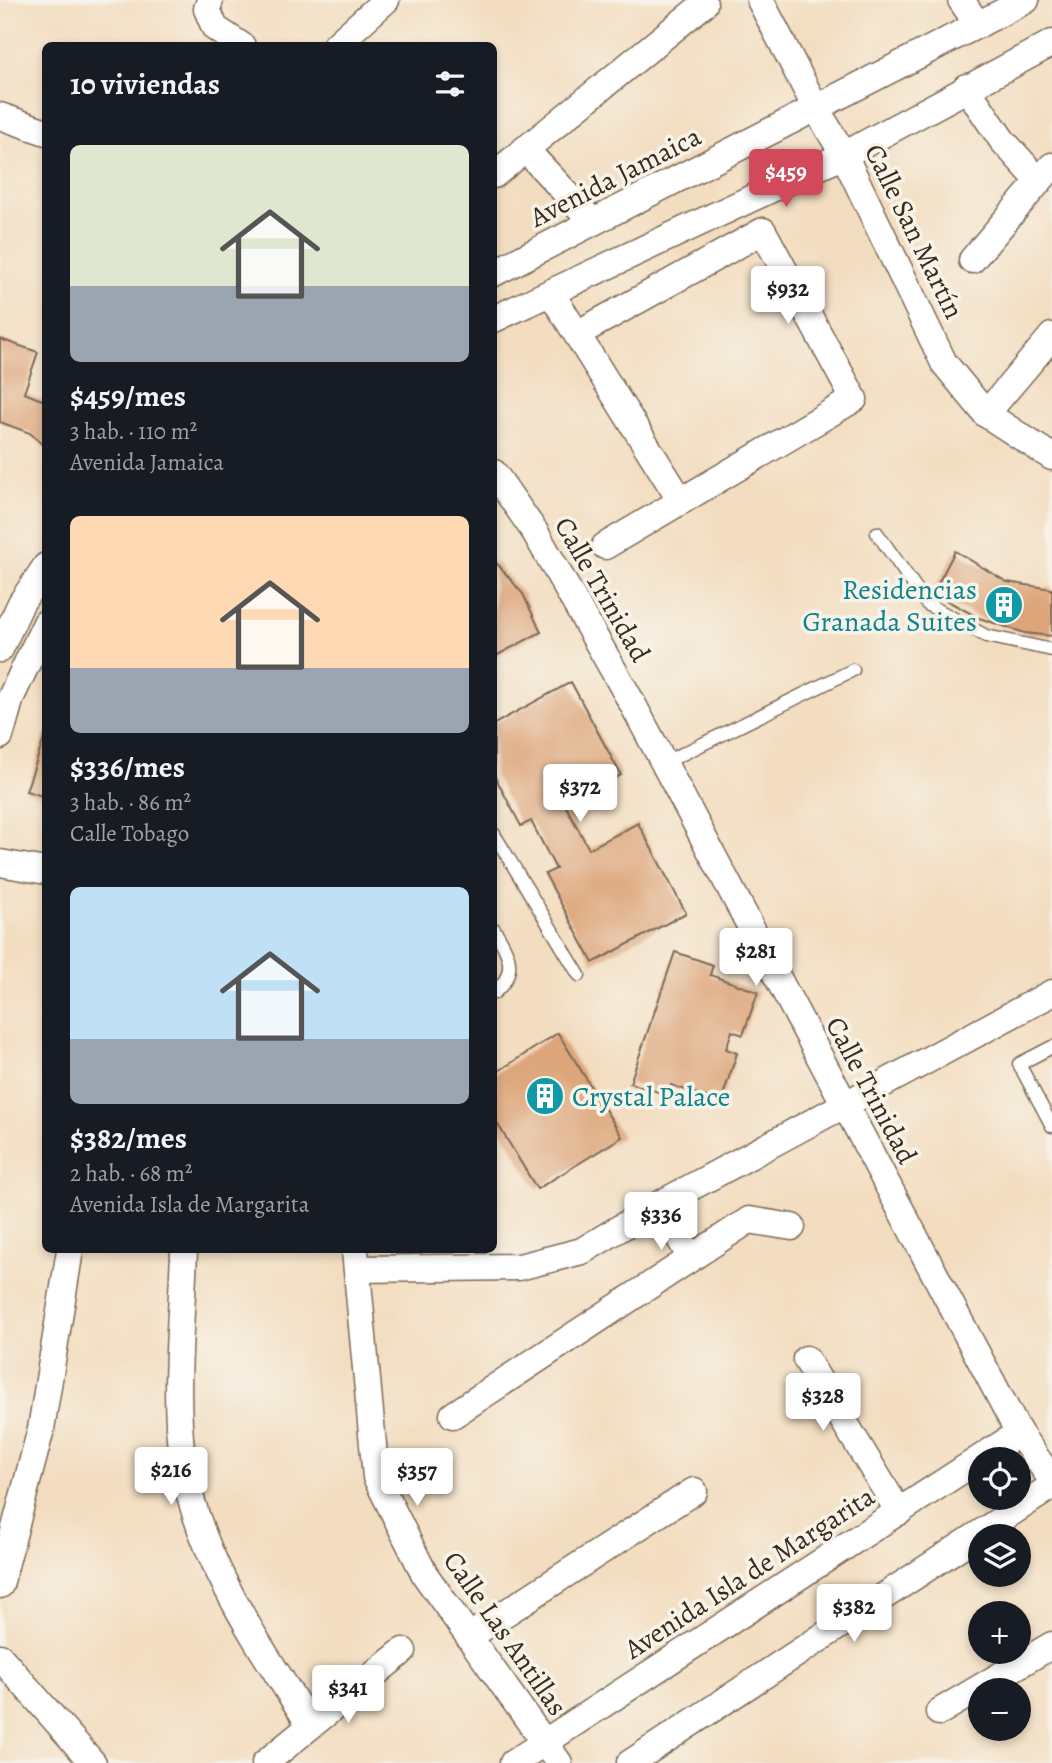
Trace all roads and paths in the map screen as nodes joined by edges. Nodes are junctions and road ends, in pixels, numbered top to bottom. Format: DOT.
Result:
graph roads {
  1 [pos="211,0"];
  2 [pos="386,0"];
  3 [pos="760,0"];
  4 [pos="961,0"];
  5 [pos="1026,0"];
  6 [pos="704,4"];
  7 [pos="978,25"];
  8 [pos="236,42"];
  9 [pos="339,42"];
  10 [pos="1052,43"];
  11 [pos="966,87"];
  12 [pos="817,110"];
  13 [pos="0,116"];
  14 [pos="42,131"];
  15 [pos="525,149"];
  16 [pos="845,155"];
  17 [pos="497,172"];
  18 [pos="1046,174"];
  19 [pos="593,222"];
  20 [pos="972,260"];
  21 [pos="497,271"];
  22 [pos="551,293"];
  23 [pos="497,318"];
  24 [pos="577,334"];
  25 [pos="1052,336"];
  26 [pos="986,414"];
  27 [pos="1052,457"];
  28 [pos="497,477"];
  29 [pos="681,501"];
  30 [pos="877,533"];
  31 [pos="604,546"];
  32 [pos="42,572"];
  33 [pos="42,632"];
  34 [pos="0,649"];
  35 [pos="1052,650"];
  36 [pos="853,670"];
  37 [pos="0,736"];
  38 [pos="664,763"];
  39 [pos="497,839"];
  40 [pos="0,863"];
  41 [pos="42,870"];
  42 [pos="497,934"];
  43 [pos="579,975"];
  44 [pos="497,989"];
  45 [pos="1052,993"];
  46 [pos="1052,1047"];
  47 [pos="844,1104"];
  48 [pos="1052,1126"];
  49 [pos="660,1204"];
  50 [pos="792,1227"];
  51 [pos="69,1253"];
  52 [pos="184,1253"];
  53 [pos="691,1258"];
  54 [pos="356,1259"];
  55 [pos="806,1359"];
  56 [pos="453,1415"];
  57 [pos="1019,1433"];
  58 [pos="1052,1480"];
  59 [pos="1052,1486"];
  60 [pos="694,1491"];
  61 [pos="899,1512"];
  62 [pos="0,1585"];
  63 [pos="470,1636"];
  64 [pos="1052,1645"];
  65 [pos="403,1651"];
  66 [pos="0,1657"];
  67 [pos="939,1712"];
  68 [pos="310,1725"];
  69 [pos="552,1753"];
  70 [pos="93,1763"];
  71 [pos="265,1763"];
  72 [pos="513,1763"];
  73 [pos="630,1763"];
  1 -- 8 [label="street"];
  2 -- 9 [label="street"];
  3 -- 12 [label="street, Calle San Martín"];
  4 -- 7 [label="street"];
  5 -- 7 [label="street, Avenida Jamaica"];
  6 -- 15 [label="street"];
  7 -- 12 [label="street, Avenida Jamaica"];
  10 -- 11 [label="street"];
  11 -- 16 [label="street"];
  11 -- 18 [label="street"];
  12 -- 16 [label="street, Calle San Martín"];
  12 -- 19 [label="street, Avenida Jamaica"];
  13 -- 14 [label="street"];
  15 -- 17 [label="street"];
  15 -- 19 [label="street"];
  16 -- 22 [label="street"];
  16 -- 26 [label="street, Calle San Martín"];
  18 -- 20 [label="street"];
  19 -- 21 [label="street, Avenida Jamaica"];
  22 -- 23 [label="street"];
  22 -- 24 [label="street"];
  24 -- 29 [label="street"];
  24 -- 29 [label="street"];
  25 -- 26 [label="street"];
  26 -- 27 [label="street, Calle San Martín"];
  28 -- 38 [label="street, Calle Trinidad"];
  29 -- 31 [label="street"];
  30 -- 35 [label="lane"];
  32 -- 34 [label="street"];
  33 -- 37 [label="street"];
  36 -- 38 [label="lane"];
  38 -- 47 [label="street, Calle Trinidad"];
  39 -- 43 [label="lane"];
  40 -- 41 [label="street"];
  42 -- 44 [label="lane"];
  45 -- 47 [label="street"];
  46 -- 48 [label="lane"];
  47 -- 49 [label="street"];
  47 -- 57 [label="street, Calle Trinidad"];
  49 -- 53 [label="street"];
  49 -- 54 [label="street"];
  50 -- 53 [label="street"];
  51 -- 62 [label="street"];
  52 -- 68 [label="street"];
  53 -- 56 [label="street"];
  54 -- 63 [label="street, Calle Las Antillas"];
  55 -- 61 [label="street"];
  57 -- 58 [label="street, Calle Trinidad"];
  57 -- 61 [label="street, Avenida Isla de Margarita"];
  59 -- 73 [label="street"];
  60 -- 63 [label="street"];
  61 -- 69 [label="street, Avenida Isla de Margarita"];
  63 -- 69 [label="street, Calle Las Antillas"];
  64 -- 67 [label="street"];
  65 -- 68 [label="street"];
  66 -- 70 [label="street"];
  68 -- 71 [label="street"];
  69 -- 72 [label="street, Avenida Isla de Margarita"];
}
